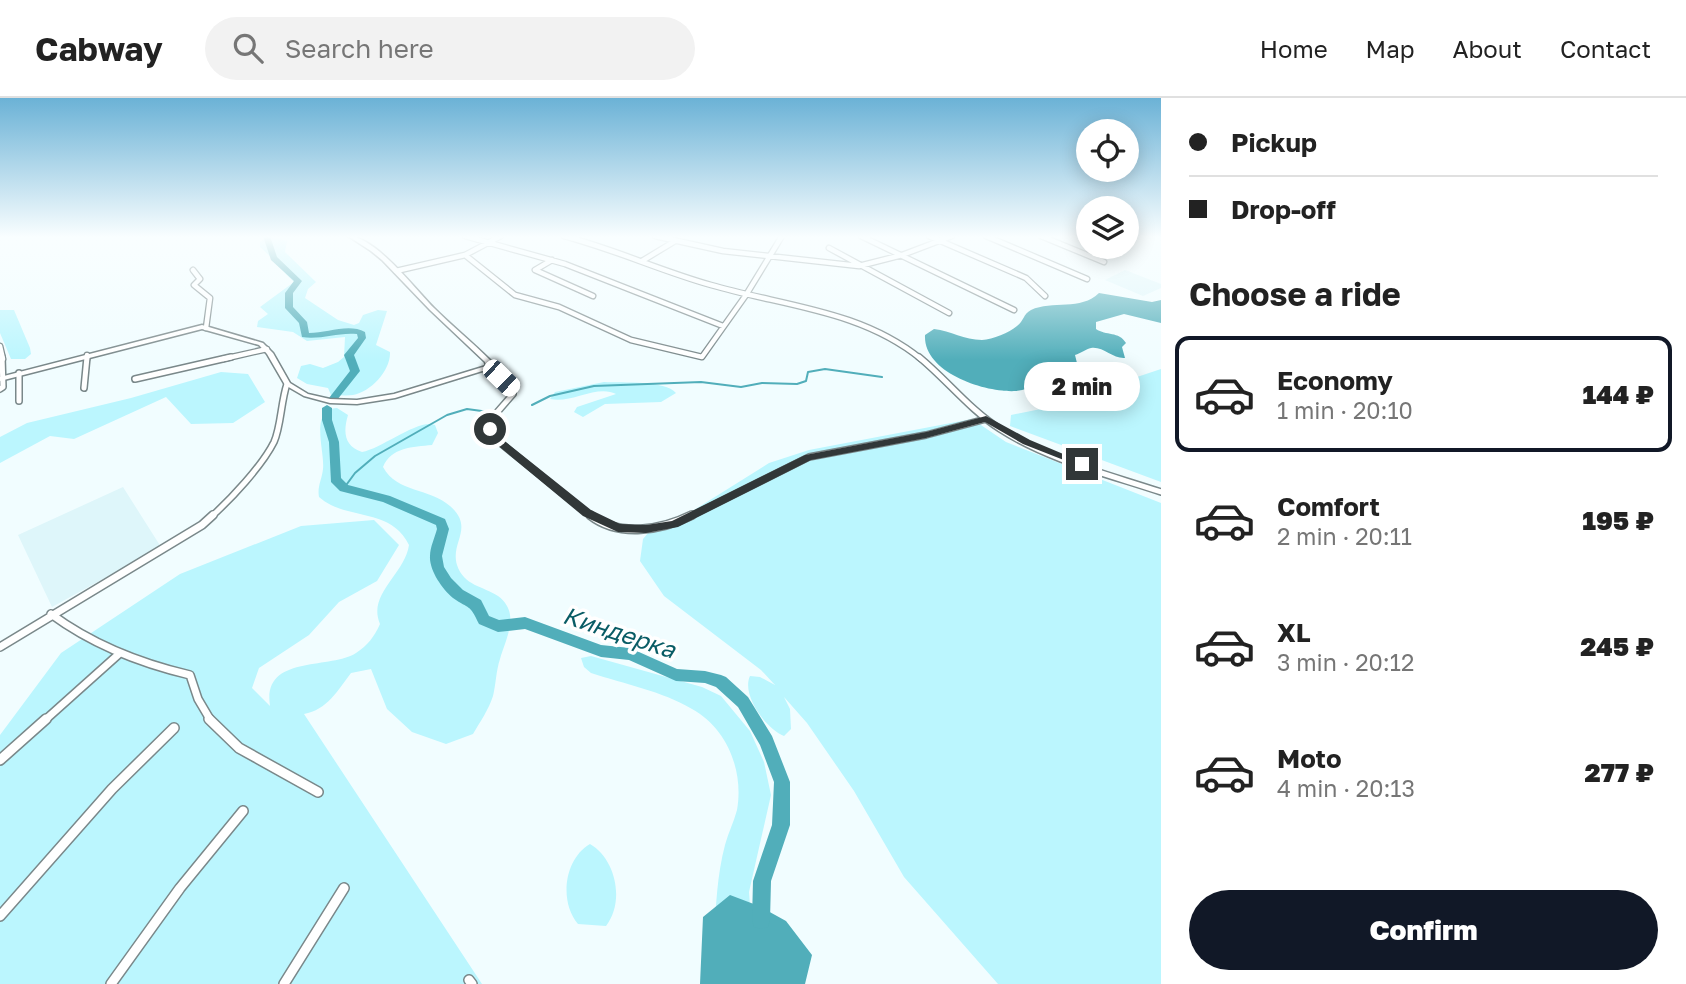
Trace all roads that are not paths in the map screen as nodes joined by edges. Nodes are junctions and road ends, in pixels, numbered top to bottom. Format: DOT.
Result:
graph roads {
  1 [pos="199,277"];
  2 [pos="402,277"];
  3 [pos="493,277"];
  4 [pos="551,277"];
  5 [pos="597,277"];
  6 [pos="687,277"];
  7 [pos="758,277"];
  8 [pos="881,277"];
  9 [pos="948,277"];
  10 [pos="1024,277"];
  11 [pos="1083,277"];
  12 [pos="1087,279"];
  13 [pos="747,295"];
  14 [pos="593,296"];
  15 [pos="1045,296"];
  16 [pos="1014,310"];
  17 [pos="949,313"];
  18 [pos="723,326"];
  19 [pos="206,328"];
  20 [pos="0,346"];
  21 [pos="267,349"];
  22 [pos="87,355"];
  23 [pos="2,366"];
  24 [pos="490,367"];
  25 [pos="19,373"];
  26 [pos="1,378"];
  27 [pos="135,379"];
  28 [pos="287,384"];
  29 [pos="84,388"];
  30 [pos="0,389"];
  31 [pos="19,401"];
  32 [pos="986,419"];
  33 [pos="1161,492"];
  34 [pos="51,614"];
  35 [pos="0,647"];
  36 [pos="120,653"];
  37 [pos="174,728"];
  38 [pos="0,760"];
  39 [pos="318,792"];
  40 [pos="243,811"];
  41 [pos="344,888"];
  42 [pos="0,916"];
  43 [pos="111,984"];
  44 [pos="284,984"];
  1 -- 19 [label="street"];
  2 -- 24 [label="street"];
  3 -- 18 [label="street"];
  4 -- 14 [label="street"];
  5 -- 18 [label="street"];
  6 -- 13 [label="street"];
  7 -- 13 [label="street"];
  8 -- 17 [label="street"];
  9 -- 16 [label="street"];
  10 -- 15 [label="street"];
  11 -- 12 [label="street"];
  13 -- 18 [label="street"];
  13 -- 32 [label="street"];
  19 -- 21 [label="street"];
  19 -- 22 [label="street"];
  20 -- 23 [label="street"];
  21 -- 27 [label="street"];
  21 -- 28 [label="street"];
  22 -- 25 [label="street"];
  22 -- 29 [label="street"];
  23 -- 26 [label="street"];
  24 -- 28 [label="street"];
  24 -- 32 [label="street"];
  25 -- 26 [label="street"];
  25 -- 31 [label="street"];
  26 -- 30 [label="street"];
  28 -- 34 [label="street"];
  32 -- 33 [label="street"];
  34 -- 35 [label="street"];
  34 -- 36 [label="street"];
  36 -- 38 [label="street"];
  36 -- 39 [label="street"];
  37 -- 42 [label="street"];
  40 -- 43 [label="street"];
  41 -- 44 [label="street"];
}
